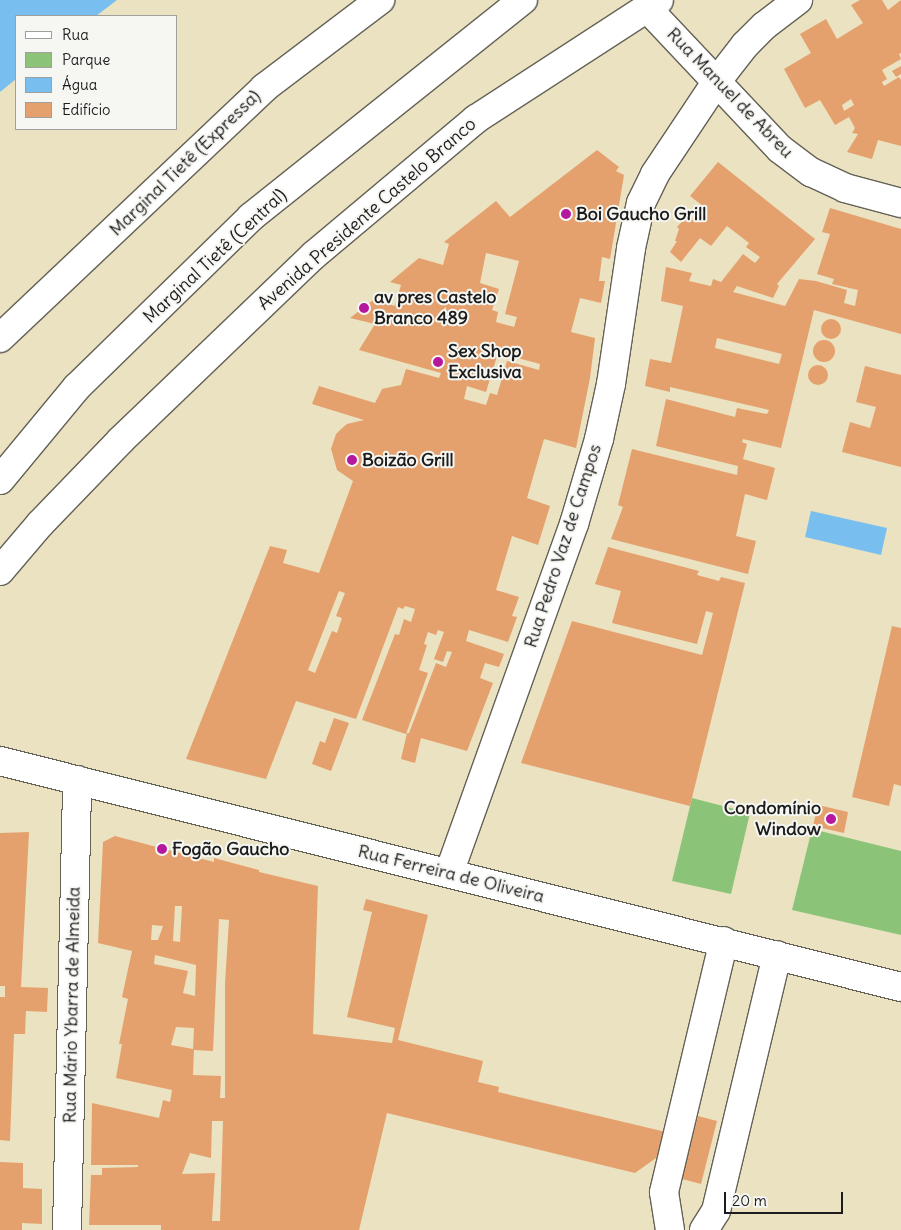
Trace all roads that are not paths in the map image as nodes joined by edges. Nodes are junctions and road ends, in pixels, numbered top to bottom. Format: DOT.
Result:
graph roads {
  1 [pos="380,0"];
  2 [pos="524,0"];
  3 [pos="798,0"];
  4 [pos="653,4"];
  5 [pos="717,80"];
  6 [pos="901,203"];
  7 [pos="0,338"];
  8 [pos="0,480"];
  9 [pos="0,571"];
  10 [pos="0,761"];
  11 [pos="77,780"];
  12 [pos="448,873"];
  13 [pos="724,941"];
  14 [pos="777,955"];
  15 [pos="901,987"];
  16 [pos="67,1230"];
  17 [pos="670,1230"];
  18 [pos="704,1230"];
  1 -- 7 [label="main road, Marginal Tietê (Expressa)"];
  2 -- 8 [label="main road, Marginal Tietê (Central)"];
  3 -- 5 [label="main road, Rua Pedro Vaz de Campos"];
  4 -- 5 [label="main road, Rua Manuel de Abreu"];
  4 -- 9 [label="main road, Avenida Presidente Castelo Branco"];
  5 -- 6 [label="main road, Rua Manuel de Abreu"];
  5 -- 12 [label="main road, Rua Pedro Vaz de Campos"];
  10 -- 11 [label="main road, Rua Ferreira de Oliveira"];
  11 -- 12 [label="main road, Rua Ferreira de Oliveira"];
  11 -- 16 [label="main road, Rua Mário Ybarra de Almeida"];
  12 -- 13 [label="main road, Rua Ferreira de Oliveira"];
  13 -- 14 [label="main road, Rua Ferreira de Oliveira"];
  13 -- 17 [label="main road"];
  14 -- 15 [label="main road, Rua Ferreira de Oliveira"];
  14 -- 18 [label="main road"];
}
